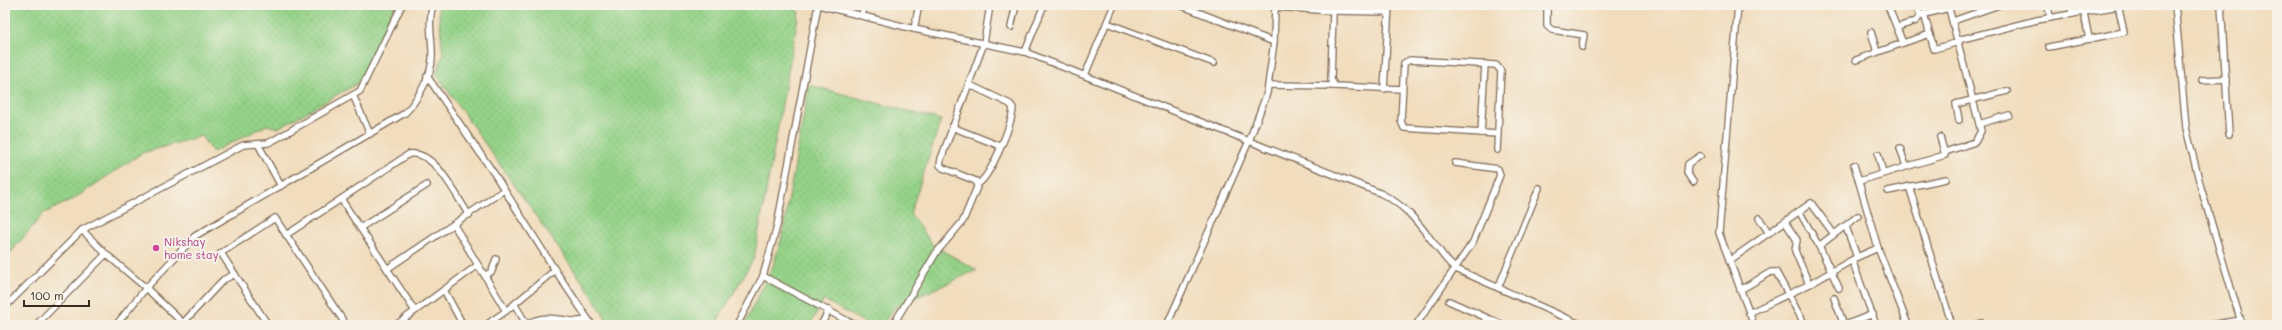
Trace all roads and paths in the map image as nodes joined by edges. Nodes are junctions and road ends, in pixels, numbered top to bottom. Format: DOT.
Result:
graph roads {
  1 [pos="402,5"];
  2 [pos="433,5"];
  3 [pos="818,5"];
  4 [pos="864,5"];
  5 [pos="919,5"];
  6 [pos="990,5"];
  7 [pos="1016,5"];
  8 [pos="1044,5"];
  9 [pos="1114,5"];
  10 [pos="1180,5"];
  11 [pos="1389,5"];
  12 [pos="1548,5"];
  13 [pos="1738,5"];
  14 [pos="1913,5"];
  15 [pos="1999,5"];
  16 [pos="2048,5"];
  17 [pos="2071,5"];
  18 [pos="2118,5"];
  19 [pos="2175,5"];
  20 [pos="2221,5"];
  21 [pos="1275,6"];
  22 [pos="1888,6"];
  23 [pos="1949,6"];
  24 [pos="1990,6"];
  25 [pos="1326,8"];
  26 [pos="1333,11"];
  27 [pos="1388,12"];
  28 [pos="2084,13"];
  29 [pos="2072,14"];
  30 [pos="1922,15"];
  31 [pos="862,16"];
  32 [pos="2050,18"];
  33 [pos="1953,21"];
  34 [pos="1106,23"];
  35 [pos="1011,27"];
  36 [pos="1898,27"];
  37 [pos="914,29"];
  38 [pos="1870,32"];
  39 [pos="1930,34"];
  40 [pos="2089,38"];
  41 [pos="1958,41"];
  42 [pos="1274,42"];
  43 [pos="984,43"];
  44 [pos="1903,43"];
  45 [pos="1582,47"];
  46 [pos="2049,47"];
  47 [pos="1025,52"];
  48 [pos="1877,52"];
  49 [pos="1856,60"];
  50 [pos="1214,64"];
  51 [pos="1485,64"];
  52 [pos="1085,75"];
  53 [pos="427,76"];
  54 [pos="2226,79"];
  55 [pos="2202,80"];
  56 [pos="970,85"];
  57 [pos="1270,85"];
  58 [pos="1335,86"];
  59 [pos="1384,89"];
  60 [pos="1402,90"];
  61 [pos="2007,91"];
  62 [pos="353,95"];
  63 [pos="1973,101"];
  64 [pos="2009,115"];
  65 [pos="1959,120"];
  66 [pos="1979,124"];
  67 [pos="952,126"];
  68 [pos="1481,133"];
  69 [pos="370,134"];
  70 [pos="1498,134"];
  71 [pos="2230,134"];
  72 [pos="1940,137"];
  73 [pos="1249,141"];
  74 [pos="258,144"];
  75 [pos="1000,146"];
  76 [pos="1900,148"];
  77 [pos="1497,150"];
  78 [pos="1945,152"];
  79 [pos="1878,154"];
  80 [pos="1700,156"];
  81 [pos="1455,163"];
  82 [pos="1854,165"];
  83 [pos="1906,166"];
  84 [pos="1883,173"];
  85 [pos="1946,179"];
  86 [pos="1859,181"];
  87 [pos="1693,182"];
  88 [pos="978,184"];
  89 [pos="427,185"];
  90 [pos="281,186"];
  91 [pos="1909,186"];
  92 [pos="1539,188"];
  93 [pos="504,190"];
  94 [pos="1888,191"];
  95 [pos="341,199"];
  96 [pos="1799,211"];
  97 [pos="469,215"];
  98 [pos="1858,216"];
  99 [pos="1759,218"];
  100 [pos="1785,222"];
  101 [pos="454,225"];
  102 [pos="1846,227"];
  103 [pos="360,228"];
  104 [pos="82,230"];
  105 [pos="1769,233"];
  106 [pos="1834,234"];
  107 [pos="286,235"];
  108 [pos="1819,246"];
  109 [pos="1878,248"];
  110 [pos="106,254"];
  111 [pos="1855,258"];
  112 [pos="496,259"];
  113 [pos="1729,261"];
  114 [pos="478,265"];
  115 [pos="387,269"];
  116 [pos="1456,269"];
  117 [pos="556,270"];
  118 [pos="1831,271"];
  119 [pos="235,274"];
  120 [pos="485,276"];
  121 [pos="763,276"];
  122 [pos="1809,284"];
  123 [pos="146,288"];
  124 [pos="1498,288"];
  125 [pos="1839,288"];
  126 [pos="444,290"];
  127 [pos="1740,290"];
  128 [pos="1788,294"];
  129 [pos="1834,298"];
  130 [pos="1449,301"];
  131 [pos="514,305"];
  132 [pos="5,306"];
  133 [pos="829,310"];
  134 [pos="415,311"];
  135 [pos="506,311"];
  136 [pos="1749,313"];
  137 [pos="1873,314"];
  138 [pos="1486,318"];
  139 [pos="588,319"];
  140 [pos="2241,322"];
  141 [pos="894,323"];
  142 [pos="182,324"];
  143 [pos="527,324"];
  144 [pos="36,325"];
  145 [pos="116,325"];
  146 [pos="268,325"];
  147 [pos="346,325"];
  148 [pos="396,325"];
  149 [pos="463,325"];
  150 [pos="486,325"];
  151 [pos="592,325"];
  152 [pos="737,325"];
  153 [pos="821,325"];
  154 [pos="855,325"];
  155 [pos="904,325"];
  156 [pos="1167,325"];
  157 [pos="1416,325"];
  158 [pos="1483,325"];
  159 [pos="1503,325"];
  160 [pos="1582,325"];
  161 [pos="1754,325"];
  162 [pos="1805,325"];
  163 [pos="1844,325"];
  164 [pos="1876,325"];
  165 [pos="1908,325"];
  166 [pos="1952,325"];
  167 [pos="1974,325"];
  168 [pos="1985,325"];
  169 [pos="2210,325"];
  1 -- 62 [label="street"];
  2 -- 53 [label="street"];
  3 -- 31 [label="street"];
  3 -- 121 [label="street"];
  4 -- 31 [label="street"];
  5 -- 37 [label="street"];
  6 -- 43 [label="street"];
  7 -- 35 [label="street"];
  8 -- 47 [label="street"];
  9 -- 34 [label="street"];
  10 -- 42 [label="street"];
  11 -- 27 [label="street"];
  12 -- 45 [label="street"];
  13 -- 113 [label="street"];
  14 -- 30 [label="street"];
  15 -- 24 [label="street"];
  16 -- 32 [label="street"];
  17 -- 29 [label="street"];
  18 -- 28 [label="street"];
  18 -- 40 [label="street"];
  19 -- 140 [label="street"];
  20 -- 54 [label="street"];
  21 -- 25 [label="street"];
  21 -- 42 [label="street"];
  22 -- 36 [label="street"];
  23 -- 30 [label="street"];
  23 -- 33 [label="street"];
  24 -- 33 [label="street"];
  25 -- 26 [label="street"];
  26 -- 27 [label="street"];
  26 -- 58 [label="street"];
  27 -- 59 [label="street"];
  28 -- 29 [label="street"];
  28 -- 40 [label="street"];
  29 -- 32 [label="street"];
  30 -- 36 [label="street"];
  30 -- 39 [label="street"];
  31 -- 37 [label="street"];
  32 -- 41 [label="street"];
  33 -- 41 [label="street"];
  34 -- 50 [label="street"];
  34 -- 52 [label="street"];
  36 -- 44 [label="street"];
  37 -- 43 [label="street"];
  38 -- 48 [label="street"];
  39 -- 41 [label="street"];
  39 -- 44 [label="street"];
  40 -- 46 [label="street"];
  41 -- 63 [label="street"];
  42 -- 57 [label="street"];
  43 -- 47 [label="street"];
  43 -- 56 [label="street"];
  44 -- 48 [label="street"];
  47 -- 52 [label="street"];
  48 -- 49 [label="street"];
  51 -- 60 [label="street"];
  51 -- 68 [label="street"];
  51 -- 70 [label="street"];
  52 -- 73 [label="street"];
  53 -- 69 [label="street"];
  53 -- 93 [label="street"];
  54 -- 55 [label="street"];
  54 -- 71 [label="street"];
  56 -- 67 [label="street"];
  56 -- 75 [label="street"];
  57 -- 58 [label="street"];
  57 -- 73 [label="street"];
  58 -- 59 [label="street"];
  59 -- 60 [label="street"];
  60 -- 68 [label="street"];
  61 -- 63 [label="street"];
  62 -- 69 [label="street"];
  62 -- 74 [label="street"];
  63 -- 65 [label="street"];
  63 -- 66 [label="street"];
  64 -- 66 [label="street"];
  66 -- 78 [label="street"];
  67 -- 75 [label="street"];
  67 -- 88 [label="street"];
  68 -- 70 [label="street"];
  69 -- 90 [label="street"];
  70 -- 77 [label="street"];
  72 -- 78 [label="street"];
  73 -- 116 [label="street"];
  73 -- 156 [label="street"];
  74 -- 90 [label="street"];
  74 -- 104 [label="street"];
  75 -- 88 [label="street"];
  76 -- 83 [label="street"];
  78 -- 83 [label="street"];
  79 -- 84 [label="street"];
  80 -- 87 [label="street"];
  81 -- 116 [label="street"];
  82 -- 86 [label="street"];
  83 -- 84 [label="street"];
  84 -- 86 [label="street"];
  85 -- 91 [label="street"];
  86 -- 109 [label="street"];
  88 -- 141 [label="street"];
  89 -- 103 [label="street"];
  90 -- 123 [label="street"];
  91 -- 94 [label="street"];
  91 -- 166 [label="street"];
  92 -- 124 [label="street"];
  93 -- 97 [label="street"];
  93 -- 117 [label="street"];
  95 -- 97 [label="street"];
  95 -- 103 [label="street"];
  95 -- 107 [label="street"];
  96 -- 100 [label="street"];
  96 -- 106 [label="street"];
  96 -- 108 [label="street"];
  97 -- 101 [label="street"];
  98 -- 102 [label="street"];
  99 -- 105 [label="street"];
  100 -- 105 [label="street"];
  100 -- 122 [label="street"];
  101 -- 114 [label="street"];
  101 -- 115 [label="street"];
  102 -- 106 [label="street"];
  102 -- 111 [label="street"];
  103 -- 115 [label="street"];
  104 -- 110 [label="street"];
  104 -- 132 [label="street"];
  105 -- 113 [label="street"];
  106 -- 108 [label="street"];
  107 -- 119 [label="street"];
  107 -- 147 [label="street"];
  108 -- 118 [label="street"];
  109 -- 111 [label="street"];
  109 -- 165 [label="street"];
  110 -- 123 [label="street"];
  110 -- 144 [label="street"];
  111 -- 118 [label="street"];
  111 -- 137 [label="street"];
  112 -- 120 [label="street"];
  113 -- 127 [label="street"];
  114 -- 120 [label="street"];
  114 -- 126 [label="street"];
  115 -- 134 [label="street"];
  116 -- 124 [label="street"];
  116 -- 157 [label="street"];
  117 -- 131 [label="street"];
  117 -- 139 [label="street"];
  118 -- 122 [label="street"];
  118 -- 125 [label="street"];
  119 -- 142 [label="street"];
  119 -- 146 [label="street"];
  120 -- 135 [label="street"];
  121 -- 133 [label="street"];
  121 -- 152 [label="street"];
  122 -- 128 [label="street"];
  123 -- 142 [label="street"];
  123 -- 145 [label="street"];
  124 -- 160 [label="street"];
  126 -- 134 [label="street"];
  126 -- 149 [label="street"];
  127 -- 128 [label="street"];
  127 -- 136 [label="street"];
  128 -- 136 [label="street"];
  128 -- 162 [label="street"];
  129 -- 163 [label="street"];
  130 -- 138 [label="street"];
  131 -- 135 [label="street"];
  131 -- 143 [label="street"];
  133 -- 153 [label="street"];
  133 -- 154 [label="street"];
  134 -- 148 [label="street"];
  135 -- 150 [label="street"];
  136 -- 161 [label="street"];
  137 -- 163 [label="street"];
  137 -- 164 [label="street"];
  138 -- 158 [label="street"];
  138 -- 159 [label="street"];
  139 -- 143 [label="street"];
  139 -- 151 [label="street"];
  140 -- 169 [label="street"];
  141 -- 155 [label="street"];
  167 -- 168 [label="street"];
}
